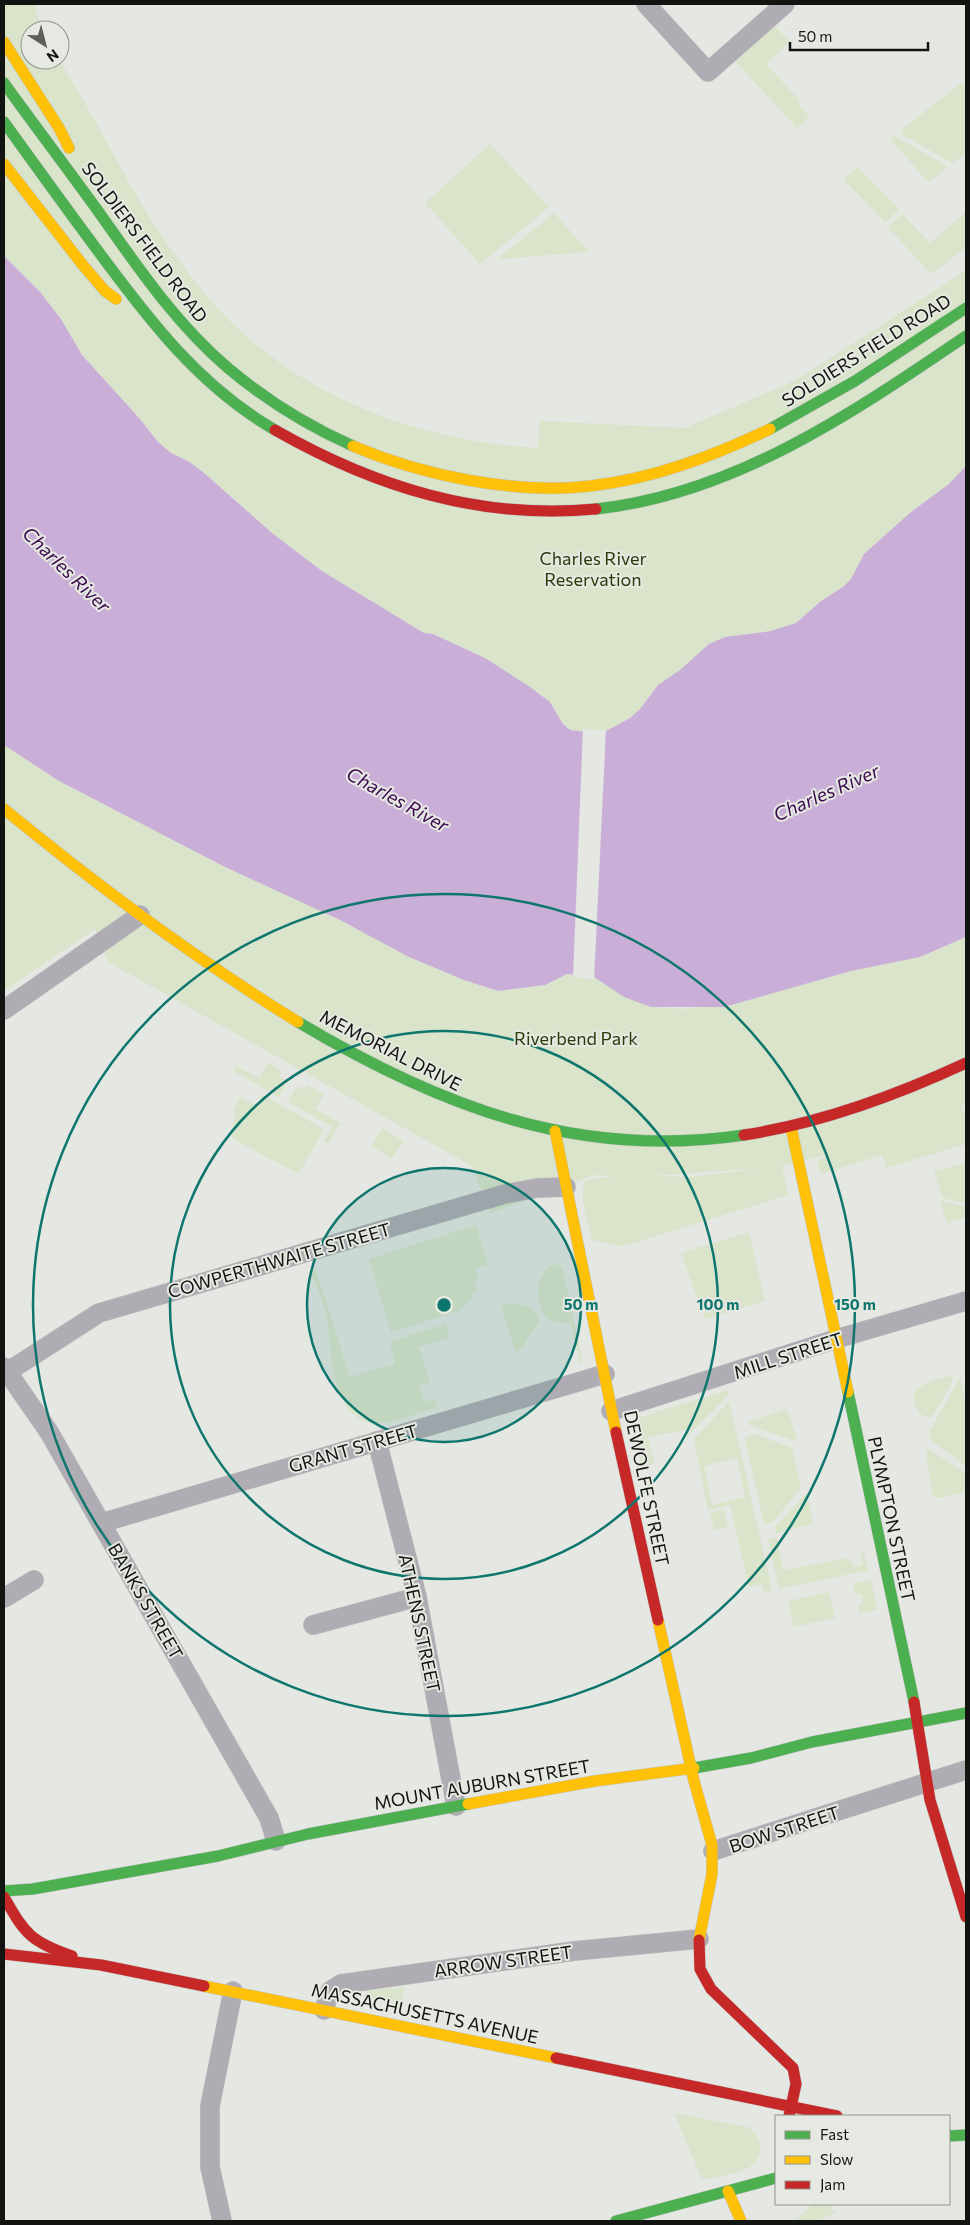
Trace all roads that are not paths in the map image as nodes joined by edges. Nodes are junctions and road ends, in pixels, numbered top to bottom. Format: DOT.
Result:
graph roads {
  1 [pos="646,4"];
  2 [pos="785,4"];
  3 [pos="4,42"];
  4 [pos="4,83"];
  5 [pos="4,122"];
  6 [pos="4,164"];
  7 [pos="112,231"];
  8 [pos="966,308"];
  9 [pos="966,336"];
  10 [pos="170,344"];
  11 [pos="4,809"];
  12 [pos="140,916"];
  13 [pos="4,1010"];
  14 [pos="966,1063"];
  15 [pos="791,1126"];
  16 [pos="554,1131"];
  17 [pos="566,1187"];
  18 [pos="966,1301"];
  19 [pos="836,1339"];
  20 [pos="5,1371"];
  21 [pos="605,1374"];
  22 [pos="612,1411"];
  23 [pos="377,1441"];
  24 [pos="101,1523"];
  25 [pos="34,1580"];
  26 [pos="417,1597"];
  27 [pos="4,1598"];
  28 [pos="313,1625"];
  29 [pos="966,1713"];
  30 [pos="918,1722"];
  31 [pos="691,1768"];
  32 [pos="966,1770"];
  33 [pos="927,1783"];
  34 [pos="456,1806"];
  35 [pos="276,1841"];
  36 [pos="713,1851"];
  37 [pos="4,1891"];
  38 [pos="4,1898"];
  39 [pos="966,1917"];
  40 [pos="699,1939"];
  41 [pos="4,1954"];
  42 [pos="101,1965"];
  43 [pos="233,1991"];
  44 [pos="324,2010"];
  45 [pos="790,2111"];
  46 [pos="828,2115"];
  47 [pos="966,2135"];
  48 [pos="950,2136"];
  49 [pos="775,2168"];
  50 [pos="775,2178"];
  51 [pos="744,2187"];
  52 [pos="728,2191"];
  53 [pos="222,2221"];
  54 [pos="616,2221"];
  55 [pos="741,2221"];
  1 -- 2 [label="street"];
  3 -- 7 [label="main road"];
  4 -- 7 [label="main road, SOLDIERS FIELD ROAD"];
  5 -- 10 [label="main road"];
  6 -- 10 [label="main road"];
  7 -- 8 [label="main road, SOLDIERS FIELD ROAD"];
  9 -- 10 [label="main road"];
  11 -- 12 [label="main road, MEMORIAL DRIVE"];
  12 -- 13 [label="street"];
  12 -- 16 [label="main road, MEMORIAL DRIVE"];
  14 -- 15 [label="main road, MEMORIAL DRIVE"];
  15 -- 16 [label="main road, MEMORIAL DRIVE"];
  15 -- 19 [label="main road, PLYMPTON STREET"];
  16 -- 17 [label="main road, DEWOLFE STREET"];
  17 -- 20 [label="street, COWPERTHWAITE STREET"];
  17 -- 21 [label="main road, DEWOLFE STREET"];
  18 -- 19 [label="street, MILL STREET"];
  19 -- 22 [label="street, MILL STREET"];
  19 -- 30 [label="main road, PLYMPTON STREET"];
  20 -- 24 [label="street, BANKS STREET"];
  21 -- 22 [label="main road, DEWOLFE STREET"];
  21 -- 23 [label="street, GRANT STREET"];
  22 -- 31 [label="main road, DEWOLFE STREET"];
  23 -- 24 [label="street, GRANT STREET"];
  23 -- 26 [label="street, ATHENS STREET"];
  24 -- 35 [label="street, BANKS STREET"];
  25 -- 27 [label="street"];
  26 -- 28 [label="street"];
  26 -- 34 [label="street, ATHENS STREET"];
  29 -- 30 [label="main road, MOUNT AUBURN STREET"];
  30 -- 31 [label="main road, MOUNT AUBURN STREET"];
  30 -- 33 [label="main road, PLYMPTON STREET"];
  31 -- 34 [label="main road, MOUNT AUBURN STREET"];
  31 -- 36 [label="main road, DEWOLFE STREET"];
  32 -- 33 [label="street, BOW STREET"];
  33 -- 36 [label="street, BOW STREET"];
  33 -- 39 [label="main road, PLYMPTON STREET"];
  34 -- 35 [label="main road, MOUNT AUBURN STREET"];
  35 -- 37 [label="main road, MOUNT AUBURN STREET"];
  36 -- 40 [label="main road, BOW STREET"];
  38 -- 42 [label="main road"];
  40 -- 44 [label="street, ARROW STREET"];
  40 -- 45 [label="main road, BOW STREET"];
  41 -- 42 [label="main road, MASSACHUSETTS AVENUE"];
  42 -- 43 [label="main road, MASSACHUSETTS AVENUE"];
  43 -- 44 [label="main road, MASSACHUSETTS AVENUE"];
  43 -- 53 [label="street"];
  44 -- 45 [label="main road, MASSACHUSETTS AVENUE"];
  45 -- 46 [label="main road, MASSACHUSETTS AVENUE"];
  47 -- 48 [label="main road"];
  49 -- 51 [label="main road"];
  50 -- 51 [label="main road"];
  51 -- 52 [label="main road"];
  52 -- 54 [label="main road"];
  52 -- 55 [label="main road"];
}
